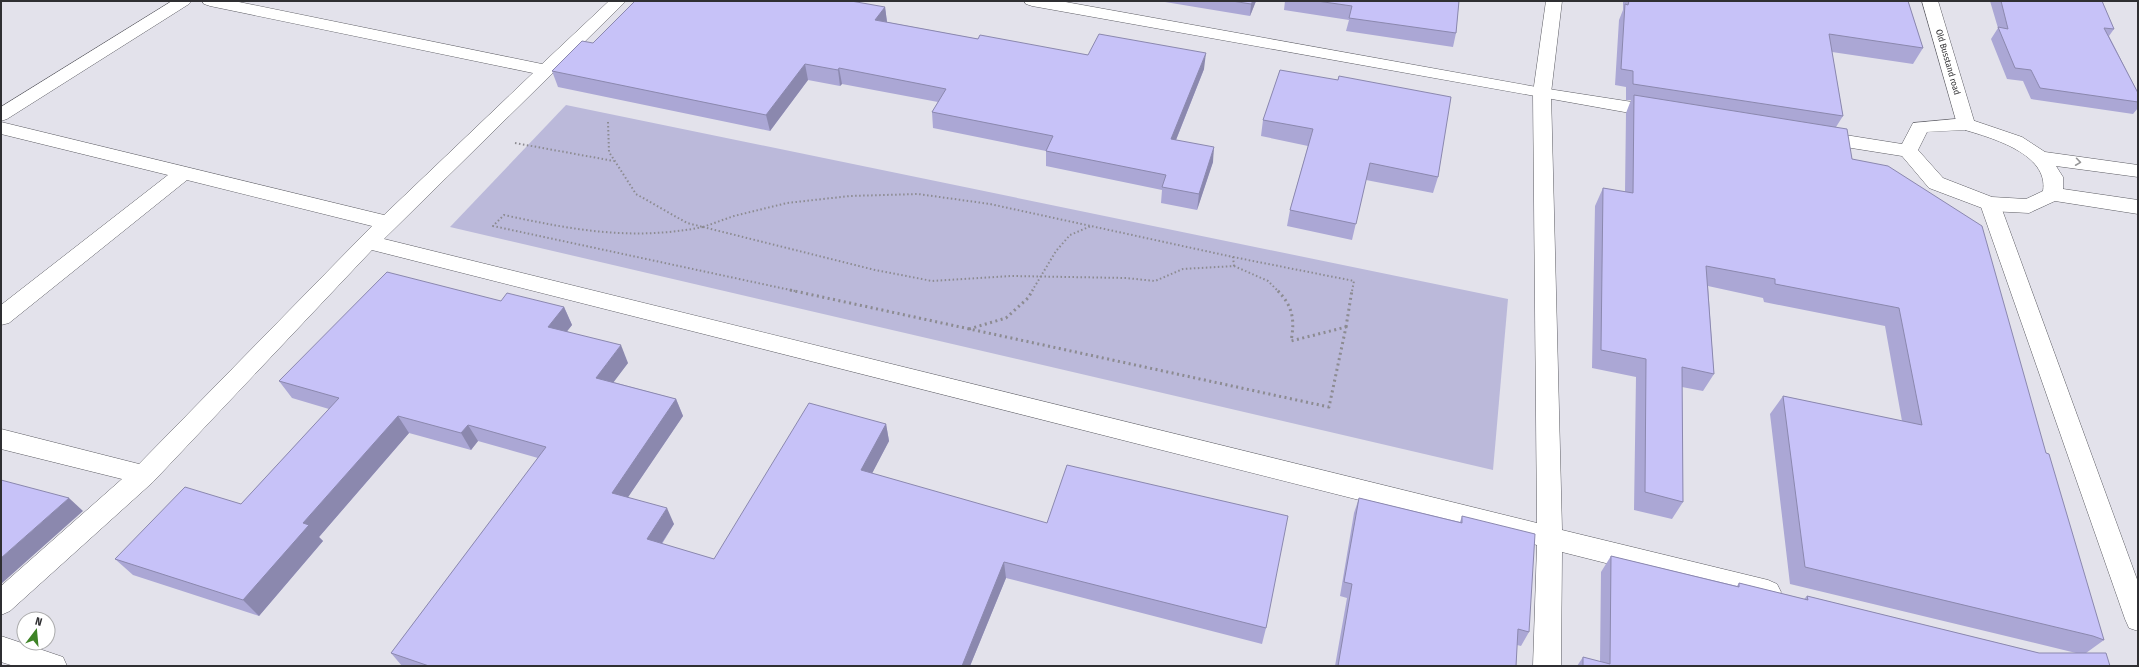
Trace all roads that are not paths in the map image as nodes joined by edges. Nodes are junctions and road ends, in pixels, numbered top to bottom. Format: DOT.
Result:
graph roads {
  1 [pos="183,1"];
  2 [pos="210,1"];
  3 [pos="618,1"];
  4 [pos="1032,1"];
  5 [pos="1554,1"];
  6 [pos="1930,1"];
  7 [pos="546,70"];
  8 [pos="1542,93"];
  9 [pos="1674,114"];
  10 [pos="1,115"];
  11 [pos="1966,124"];
  12 [pos="1,128"];
  13 [pos="1807,135"];
  14 [pos="1908,151"];
  15 [pos="2039,156"];
  16 [pos="2138,171"];
  17 [pos="183,173"];
  18 [pos="2052,194"];
  19 [pos="1990,204"];
  20 [pos="2138,207"];
  21 [pos="388,223"];
  22 [pos="368,242"];
  23 [pos="1,317"];
  24 [pos="1,439"];
  25 [pos="144,475"];
  26 [pos="1550,538"];
  27 [pos="1788,596"];
  28 [pos="1,603"];
  29 [pos="2138,619"];
  30 [pos="1,649"];
  31 [pos="53,666"];
  32 [pos="1547,666"];
  1 -- 10 [label="street"];
  2 -- 7 [label="street"];
  3 -- 7 [label="street"];
  4 -- 8 [label="street"];
  5 -- 8 [label="street"];
  6 -- 11 [label="street, Old Busstand road"];
  7 -- 21 [label="street"];
  8 -- 9 [label="street"];
  8 -- 26 [label="street"];
  11 -- 14 [label="street"];
  11 -- 15 [label="street"];
  12 -- 17 [label="street"];
  13 -- 14 [label="street"];
  14 -- 19 [label="street"];
  15 -- 16 [label="street, one-way"];
  15 -- 18 [label="street"];
  17 -- 21 [label="street"];
  17 -- 23 [label="street"];
  18 -- 19 [label="street"];
  18 -- 20 [label="street"];
  19 -- 29 [label="street"];
  21 -- 22 [label="street"];
  22 -- 25 [label="street"];
  22 -- 26 [label="street"];
  24 -- 25 [label="street"];
  25 -- 28 [label="street"];
  26 -- 27 [label="street"];
  26 -- 32 [label="street"];
  30 -- 31 [label="street"];
}
